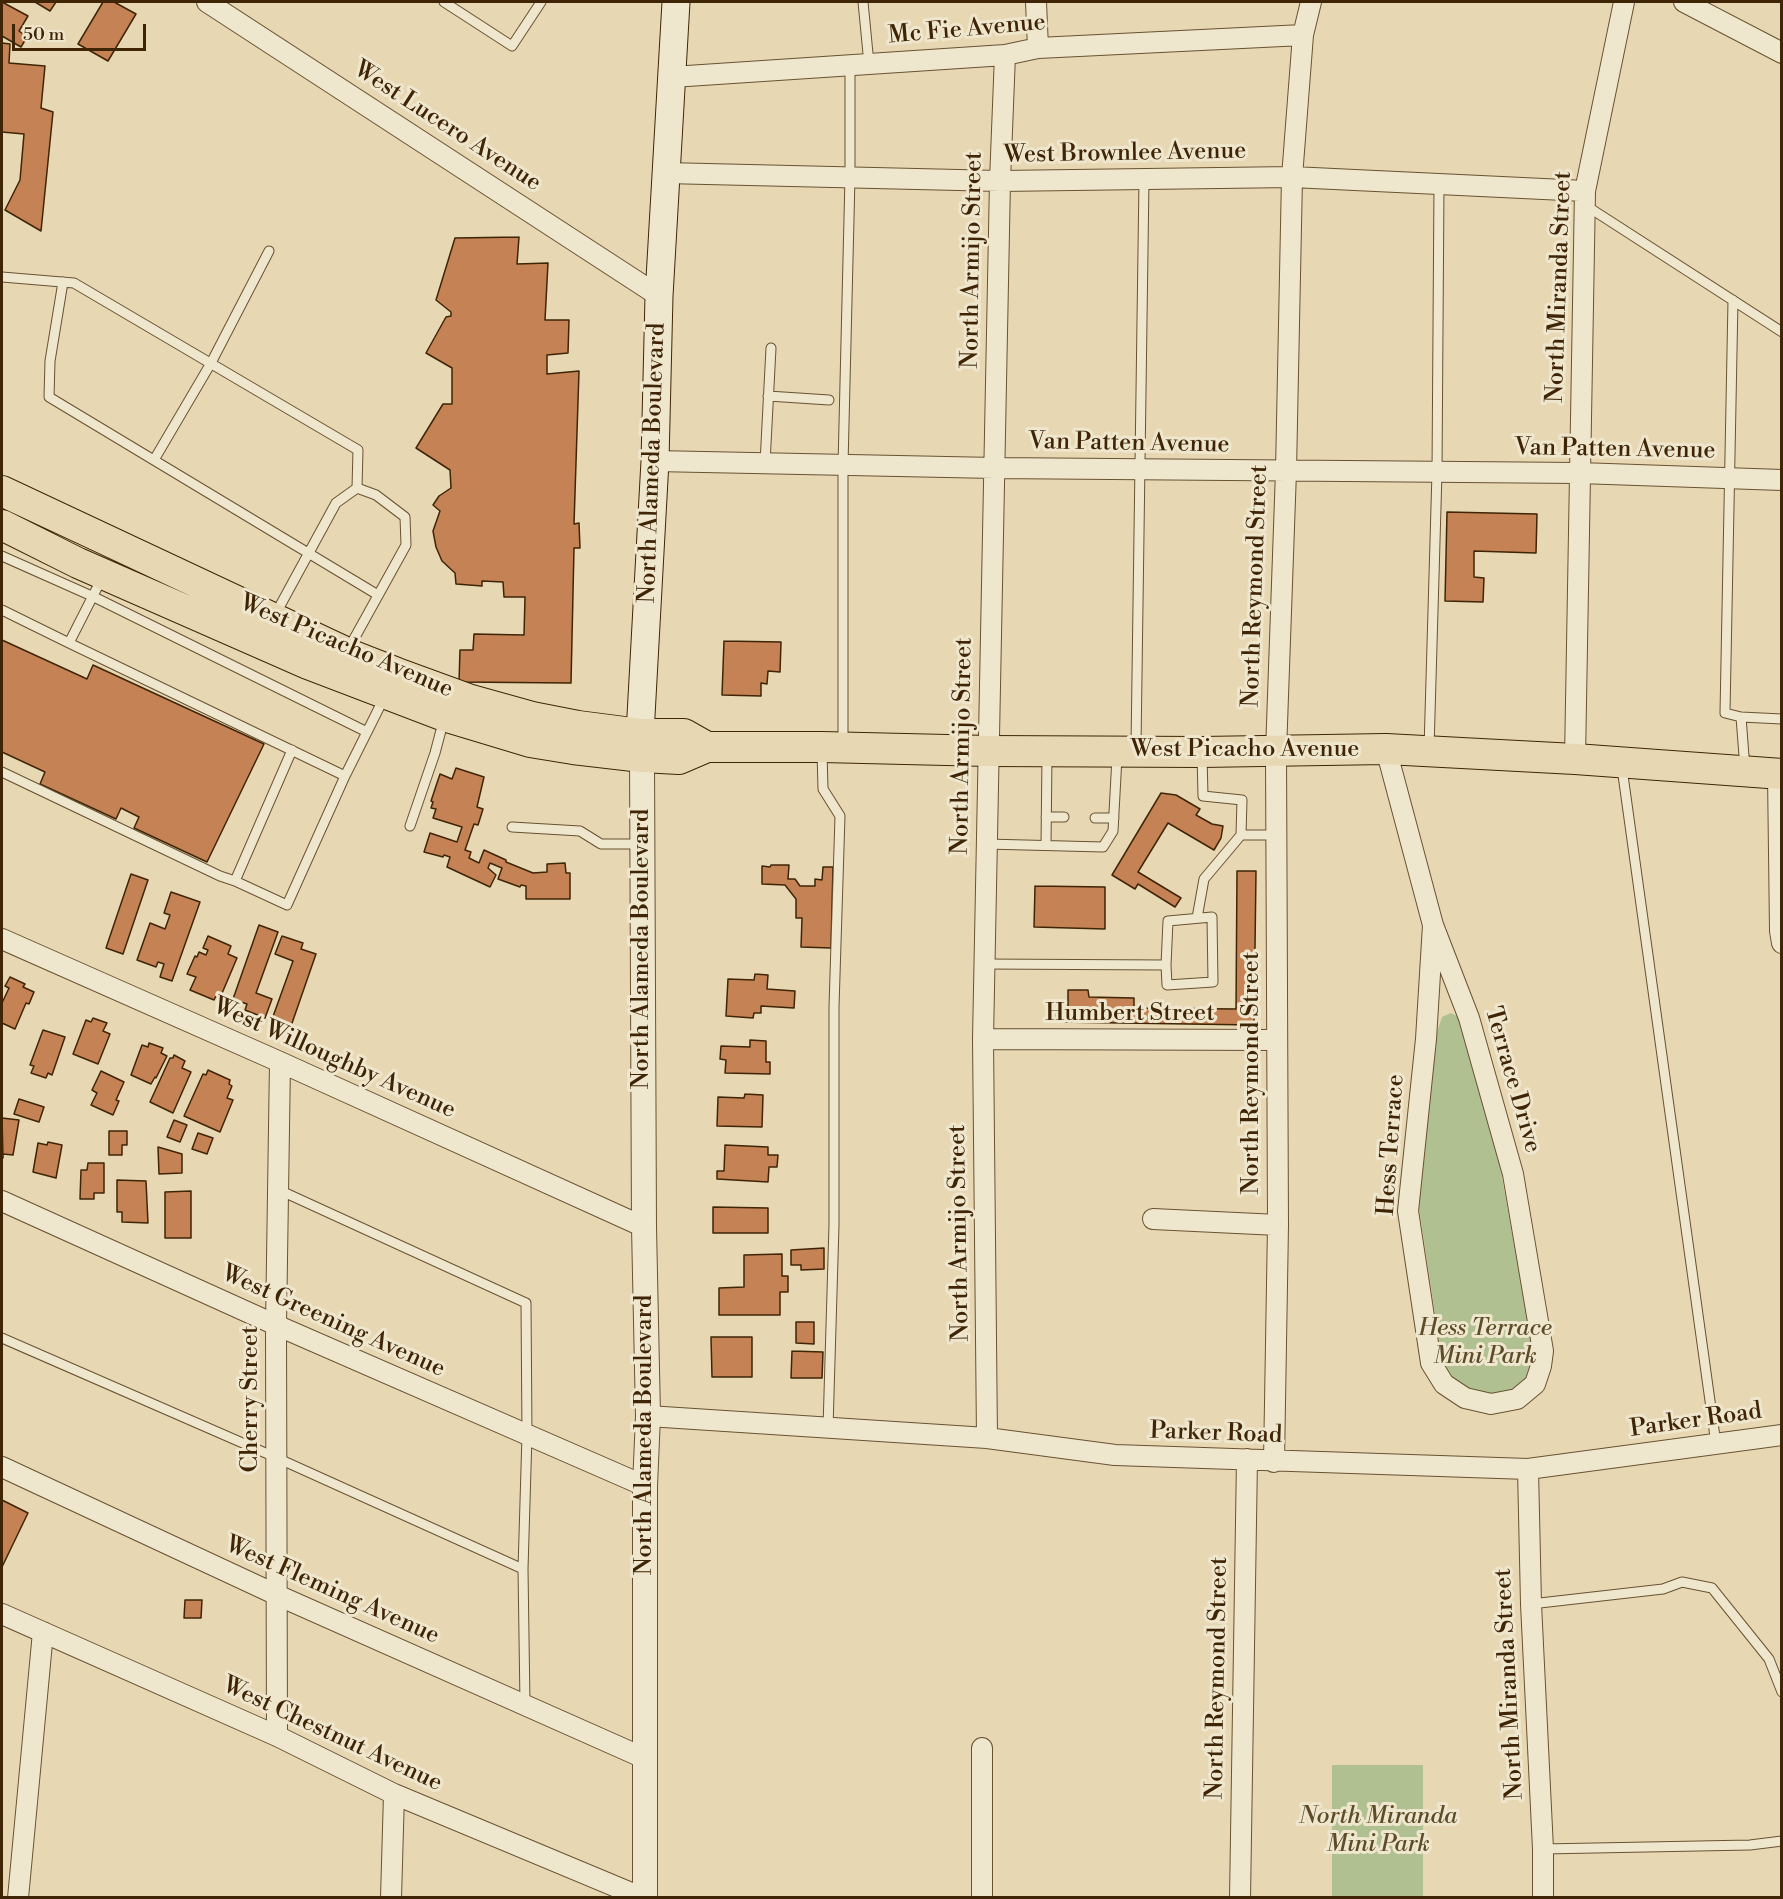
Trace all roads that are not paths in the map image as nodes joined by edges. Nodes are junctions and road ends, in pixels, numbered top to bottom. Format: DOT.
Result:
graph roads {
  1 [pos="207,2"];
  2 [pos="444,2"];
  3 [pos="541,2"];
  4 [pos="676,2"];
  5 [pos="863,2"];
  6 [pos="1036,2"];
  7 [pos="1311,2"];
  8 [pos="1624,2"];
  9 [pos="1684,2"];
  10 [pos="1302,35"];
  11 [pos="1038,48"];
  12 [pos="1782,53"];
  13 [pos="1005,55"];
  14 [pos="860,64"];
  15 [pos="672,77"];
  16 [pos="665,173"];
  17 [pos="850,177"];
  18 [pos="1292,177"];
  19 [pos="1144,179"];
  20 [pos="1000,181"];
  21 [pos="1439,184"];
  22 [pos="1585,198"];
  23 [pos="269,251"];
  24 [pos="2,277"];
  25 [pos="63,282"];
  26 [pos="659,296"];
  27 [pos="1733,300"];
  28 [pos="1782,332"];
  29 [pos="771,348"];
  30 [pos="211,363"];
  31 [pos="768,396"];
  32 [pos="829,400"];
  33 [pos="154,460"];
  34 [pos="655,461"];
  35 [pos="765,463"];
  36 [pos="843,465"];
  37 [pos="995,468"];
  38 [pos="1141,470"];
  39 [pos="1286,471"];
  40 [pos="1437,472"];
  41 [pos="1579,473"];
  42 [pos="1729,478"];
  43 [pos="1782,480"];
  44 [pos="357,488"];
  45 [pos="2,491"];
  46 [pos="2,525"];
  47 [pos="2,533"];
  48 [pos="32,539"];
  49 [pos="309,554"];
  50 [pos="2,555"];
  51 [pos="99,586"];
  52 [pos="378,595"];
  53 [pos="2,610"];
  54 [pos="273,618"];
  55 [pos="69,643"];
  56 [pos="346,652"];
  57 [pos="386,694"];
  58 [pos="445,716"];
  59 [pos="1742,717"];
  60 [pos="1782,719"];
  61 [pos="367,732"];
  62 [pos="641,746"];
  63 [pos="832,747"];
  64 [pos="1386,749"];
  65 [pos="292,750"];
  66 [pos="988,751"];
  67 [pos="1047,751"];
  68 [pos="1429,751"];
  69 [pos="1127,752"];
  70 [pos="1276,752"];
  71 [pos="1202,753"];
  72 [pos="1575,759"];
  73 [pos="1621,762"];
  74 [pos="1746,771"];
  75 [pos="2,772"];
  76 [pos="1780,774"];
  77 [pos="345,776"];
  78 [pos="1046,817"];
  79 [pos="1064,817"];
  80 [pos="1095,818"];
  81 [pos="1114,818"];
  82 [pos="410,826"];
  83 [pos="512,827"];
  84 [pos="1241,835"];
  85 [pos="1276,835"];
  86 [pos="642,844"];
  87 [pos="986,844"];
  88 [pos="1046,846"];
  89 [pos="235,881"];
  90 [pos="1197,918"];
  91 [pos="1433,925"];
  92 [pos="1781,935"];
  93 [pos="2,939"];
  94 [pos="984,964"];
  95 [pos="1166,965"];
  96 [pos="983,1039"];
  97 [pos="1276,1040"];
  98 [pos="280,1062"];
  99 [pos="279,1190"];
  100 [pos="2,1201"];
  101 [pos="1153,1219"];
  102 [pos="1278,1225"];
  103 [pos="644,1227"];
  104 [pos="276,1325"];
  105 [pos="2,1338"];
  106 [pos="1491,1404"];
  107 [pos="648,1416"];
  108 [pos="828,1428"];
  109 [pos="527,1435"];
  110 [pos="1782,1435"];
  111 [pos="987,1438"];
  112 [pos="1716,1444"];
  113 [pos="277,1458"];
  114 [pos="1247,1459"];
  115 [pos="1274,1462"];
  116 [pos="2,1467"];
  117 [pos="1528,1469"];
  118 [pos="645,1486"];
  119 [pos="523,1569"];
  120 [pos="277,1595"];
  121 [pos="1531,1604"];
  122 [pos="2,1614"];
  123 [pos="42,1632"];
  124 [pos="1782,1692"];
  125 [pos="525,1705"];
  126 [pos="277,1736"];
  127 [pos="982,1748"];
  128 [pos="644,1758"];
  129 [pos="394,1794"];
  130 [pos="1782,1842"];
  131 [pos="1543,1849"];
  132 [pos="18,1898"];
  133 [pos="391,1898"];
  134 [pos="644,1898"];
  135 [pos="982,1898"];
  136 [pos="1240,1898"];
  137 [pos="1543,1898"];
  1 -- 26 [label="street, West Lucero Avenue"];
  2 -- 3 [label="lane"];
  4 -- 15 [label="main road, North Alameda Boulevard"];
  5 -- 14 [label="lane"];
  6 -- 11 [label="street"];
  7 -- 10 [label="street, North Reymond Street"];
  8 -- 22 [label="street, North Miranda Street"];
  9 -- 12 [label="street"];
  10 -- 11 [label="street, Mc Fie Avenue"];
  10 -- 18 [label="street, North Reymond Street"];
  11 -- 13 [label="street, Mc Fie Avenue"];
  13 -- 14 [label="street, Mc Fie Avenue"];
  13 -- 20 [label="street, North Armijo Street"];
  14 -- 15 [label="street, Mc Fie Avenue"];
  14 -- 17 [label="lane"];
  15 -- 16 [label="main road, North Alameda Boulevard"];
  16 -- 17 [label="street, West Brownlee Avenue"];
  16 -- 26 [label="main road, North Alameda Boulevard"];
  17 -- 20 [label="street, West Brownlee Avenue"];
  17 -- 36 [label="lane"];
  18 -- 19 [label="street, West Brownlee Avenue"];
  18 -- 21 [label="street, West Brownlee Avenue"];
  18 -- 39 [label="street, North Reymond Street"];
  19 -- 20 [label="street, West Brownlee Avenue"];
  19 -- 38 [label="lane"];
  20 -- 37 [label="street, North Armijo Street"];
  21 -- 22 [label="street, West Brownlee Avenue"];
  21 -- 40 [label="lane"];
  22 -- 27 [label="lane"];
  22 -- 41 [label="street, North Miranda Street"];
  23 -- 30 [label="lane"];
  24 -- 25 [label="lane"];
  25 -- 30 [label="lane"];
  25 -- 33 [label="lane"];
  26 -- 34 [label="main road, North Alameda Boulevard"];
  27 -- 28 [label="lane"];
  27 -- 42 [label="lane"];
  29 -- 31 [label="lane"];
  30 -- 33 [label="lane"];
  30 -- 44 [label="lane"];
  31 -- 32 [label="lane"];
  31 -- 35 [label="lane"];
  33 -- 49 [label="lane"];
  34 -- 35 [label="street, Van Patten Avenue"];
  34 -- 62 [label="main road, North Alameda Boulevard"];
  35 -- 36 [label="street, Van Patten Avenue"];
  36 -- 37 [label="street, Van Patten Avenue"];
  36 -- 63 [label="lane"];
  37 -- 38 [label="street, Van Patten Avenue"];
  37 -- 66 [label="street, North Armijo Street"];
  38 -- 39 [label="street, Van Patten Avenue"];
  38 -- 69 [label="lane"];
  39 -- 40 [label="street, Van Patten Avenue"];
  39 -- 70 [label="street, North Reymond Street"];
  40 -- 41 [label="street, Van Patten Avenue"];
  40 -- 68 [label="lane"];
  41 -- 42 [label="street, Van Patten Avenue"];
  41 -- 72 [label="street, North Miranda Street"];
  42 -- 43 [label="street, Van Patten Avenue"];
  42 -- 59 [label="lane"];
  44 -- 49 [label="lane"];
  44 -- 52 [label="lane"];
  45 -- 54 [label="main road, West Picacho Avenue"];
  46 -- 48 [label="main road, West Picacho Avenue"];
  47 -- 48 [label="main road"];
  48 -- 51 [label="main road, West Picacho Avenue"];
  49 -- 52 [label="lane"];
  49 -- 54 [label="lane"];
  50 -- 51 [label="lane"];
  51 -- 55 [label="lane"];
  51 -- 57 [label="main road, West Picacho Avenue"];
  51 -- 61 [label="lane"];
  52 -- 56 [label="lane"];
  53 -- 55 [label="lane"];
  54 -- 56 [label="main road, West Picacho Avenue"];
  55 -- 65 [label="lane"];
  56 -- 62 [label="main road, West Picacho Avenue"];
  57 -- 58 [label="main road, West Picacho Avenue"];
  57 -- 61 [label="lane"];
  58 -- 62 [label="main road, West Picacho Avenue"];
  58 -- 82 [label="lane"];
  59 -- 60 [label="lane"];
  59 -- 74 [label="lane"];
  61 -- 77 [label="lane"];
  62 -- 63 [label="main road, West Picacho Avenue"];
  62 -- 86 [label="street, North Alameda Boulevard"];
  63 -- 66 [label="main road, West Picacho Avenue"];
  63 -- 108 [label="lane"];
  64 -- 68 [label="main road, West Picacho Avenue"];
  64 -- 70 [label="main road, West Picacho Avenue"];
  64 -- 91 [label="street, Terrace Drive"];
  65 -- 77 [label="lane"];
  65 -- 89 [label="lane"];
  66 -- 67 [label="main road, West Picacho Avenue"];
  66 -- 87 [label="street, North Armijo Street"];
  67 -- 69 [label="main road, West Picacho Avenue"];
  67 -- 78 [label="lane"];
  68 -- 72 [label="main road, West Picacho Avenue"];
  69 -- 71 [label="main road, West Picacho Avenue"];
  69 -- 81 [label="lane"];
  70 -- 71 [label="main road, West Picacho Avenue"];
  70 -- 85 [label="street, North Reymond Street"];
  71 -- 84 [label="lane"];
  72 -- 73 [label="main road, West Picacho Avenue"];
  73 -- 74 [label="main road, West Picacho Avenue"];
  73 -- 112 [label="lane"];
  74 -- 76 [label="main road, West Picacho Avenue"];
  75 -- 89 [label="lane"];
  76 -- 92 [label="street"];
  77 -- 89 [label="lane"];
  78 -- 79 [label="lane"];
  78 -- 88 [label="lane"];
  80 -- 81 [label="lane"];
  81 -- 88 [label="lane"];
  83 -- 86 [label="lane"];
  84 -- 85 [label="lane"];
  84 -- 90 [label="lane"];
  85 -- 97 [label="street, North Reymond Street"];
  86 -- 103 [label="street, North Alameda Boulevard"];
  87 -- 88 [label="lane"];
  87 -- 94 [label="street, North Armijo Street"];
  90 -- 95 [label="lane"];
  90 -- 95 [label="lane"];
  91 -- 106 [label="street, Hess Terrace"];
  91 -- 106 [label="street, Terrace Drive"];
  93 -- 98 [label="street, West Willoughby Avenue"];
  94 -- 95 [label="lane"];
  94 -- 96 [label="street, North Armijo Street"];
  96 -- 97 [label="street, Humbert Street"];
  96 -- 111 [label="street, North Armijo Street"];
  97 -- 102 [label="street, North Reymond Street"];
  98 -- 99 [label="street, Cherry Street"];
  98 -- 103 [label="street, West Willoughby Avenue"];
  99 -- 104 [label="street, Cherry Street"];
  99 -- 109 [label="lane"];
  100 -- 104 [label="street, West Greening Avenue"];
  101 -- 102 [label="street"];
  102 -- 115 [label="street, North Reymond Street"];
  103 -- 107 [label="street, North Alameda Boulevard"];
  104 -- 109 [label="street, West Greening Avenue"];
  104 -- 113 [label="street, Cherry Street"];
  105 -- 113 [label="lane"];
  107 -- 108 [label="street, Parker Road"];
  107 -- 118 [label="street, North Alameda Boulevard"];
  108 -- 111 [label="street, Parker Road"];
  109 -- 118 [label="street, West Greening Avenue"];
  109 -- 119 [label="lane"];
  110 -- 112 [label="street, Parker Road"];
  111 -- 114 [label="street, Parker Road"];
  112 -- 117 [label="street, Parker Road"];
  113 -- 119 [label="lane"];
  113 -- 120 [label="street, Cherry Street"];
  114 -- 115 [label="street, Parker Road"];
  114 -- 136 [label="street, North Reymond Street"];
  115 -- 117 [label="street, Parker Road"];
  116 -- 120 [label="street, West Fleming Avenue"];
  117 -- 121 [label="street, North Miranda Street"];
  118 -- 128 [label="street, North Alameda Boulevard"];
  119 -- 125 [label="lane"];
  120 -- 125 [label="street, West Fleming Avenue"];
  120 -- 126 [label="street, Cherry Street"];
  121 -- 124 [label="lane"];
  121 -- 131 [label="street, North Miranda Street"];
  122 -- 123 [label="street, West Chestnut Avenue"];
  123 -- 126 [label="street, West Chestnut Avenue"];
  123 -- 132 [label="street"];
  125 -- 128 [label="street, West Fleming Avenue"];
  126 -- 129 [label="street, West Chestnut Avenue"];
  127 -- 135 [label="street"];
  128 -- 134 [label="street, North Alameda Boulevard"];
  129 -- 133 [label="street"];
  129 -- 134 [label="street, West Chestnut Avenue"];
  130 -- 131 [label="lane"];
  131 -- 137 [label="street, North Miranda Street"];
}
